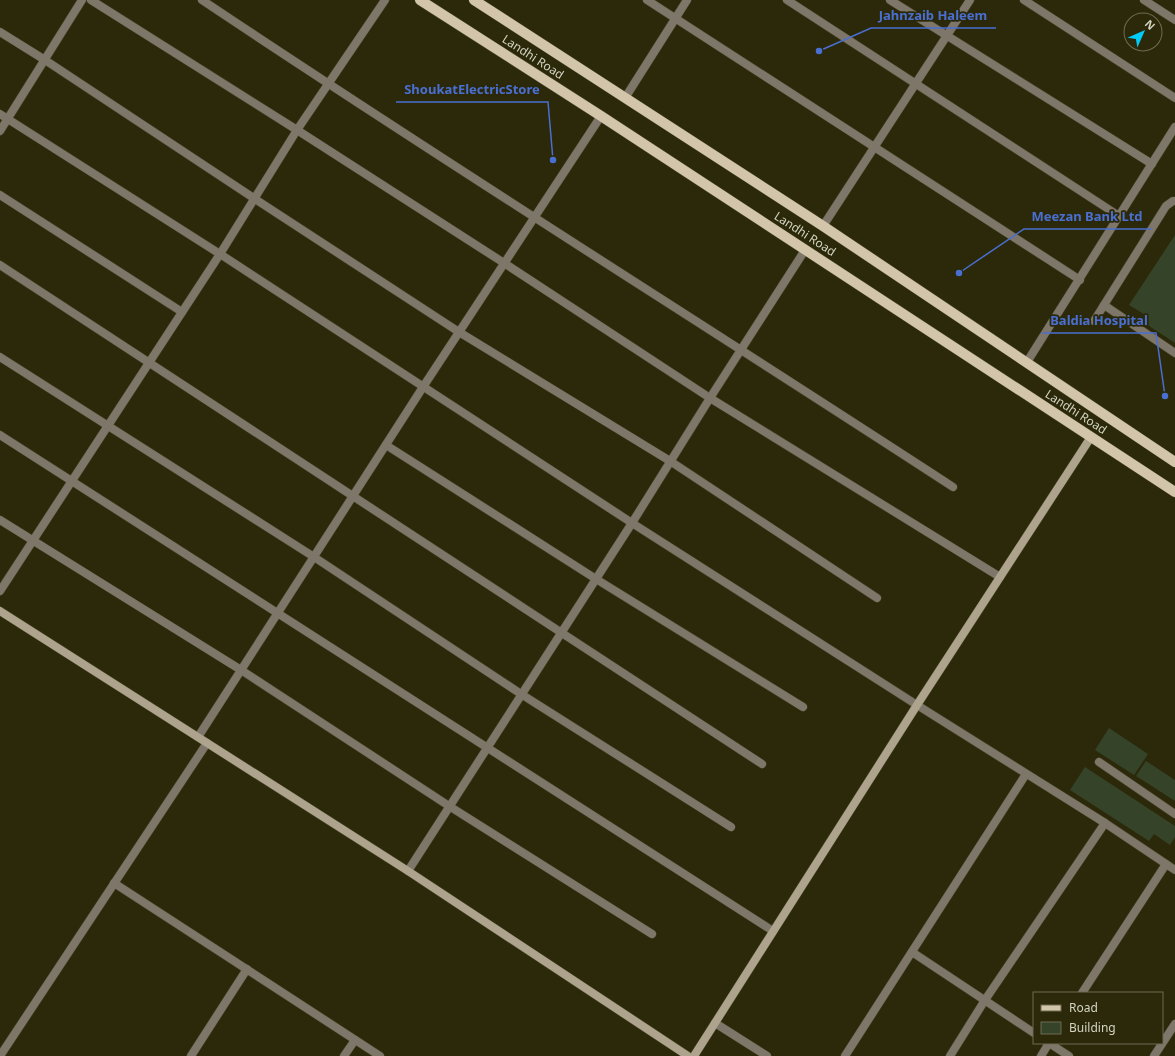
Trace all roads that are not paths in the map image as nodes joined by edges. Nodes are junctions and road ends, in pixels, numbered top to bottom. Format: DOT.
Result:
graph roads {
  1 [pos="82,0"];
  2 [pos="91,0"];
  3 [pos="202,0"];
  4 [pos="385,0"];
  5 [pos="420,0"];
  6 [pos="474,0"];
  7 [pos="647,0"];
  8 [pos="687,0"];
  9 [pos="787,0"];
  10 [pos="890,0"];
  11 [pos="970,0"];
  12 [pos="1024,0"];
  13 [pos="1144,0"];
  14 [pos="676,19"];
  15 [pos="1175,20"];
  16 [pos="0,32"];
  17 [pos="946,36"];
  18 [pos="45,60"];
  19 [pos="328,84"];
  20 [pos="916,84"];
  21 [pos="625,98"];
  22 [pos="1175,98"];
  23 [pos="601,116"];
  24 [pos="4,117"];
  25 [pos="1175,127"];
  26 [pos="297,130"];
  27 [pos="0,131"];
  28 [pos="874,147"];
  29 [pos="1152,164"];
  30 [pos="0,194"];
  31 [pos="254,199"];
  32 [pos="1175,201"];
  33 [pos="1119,216"];
  34 [pos="534,217"];
  35 [pos="823,226"];
  36 [pos="805,250"];
  37 [pos="220,254"];
  38 [pos="504,263"];
  39 [pos="0,265"];
  40 [pos="1080,280"];
  41 [pos="1104,305"];
  42 [pos="182,312"];
  43 [pos="1094,321"];
  44 [pos="459,332"];
  45 [pos="741,349"];
  46 [pos="1175,353"];
  47 [pos="0,357"];
  48 [pos="1027,362"];
  49 [pos="149,363"];
  50 [pos="423,387"];
  51 [pos="710,398"];
  52 [pos="108,426"];
  53 [pos="0,434"];
  54 [pos="1091,437"];
  55 [pos="386,445"];
  56 [pos="670,461"];
  57 [pos="1175,462"];
  58 [pos="72,481"];
  59 [pos="952,487"];
  60 [pos="1175,492"];
  61 [pos="353,496"];
  62 [pos="0,520"];
  63 [pos="632,523"];
  64 [pos="33,541"];
  65 [pos="314,557"];
  66 [pos="1000,577"];
  67 [pos="596,579"];
  68 [pos="0,591"];
  69 [pos="877,598"];
  70 [pos="0,611"];
  71 [pos="278,613"];
  72 [pos="561,632"];
  73 [pos="241,670"];
  74 [pos="522,694"];
  75 [pos="917,705"];
  76 [pos="803,707"];
  77 [pos="198,737"];
  78 [pos="207,743"];
  79 [pos="487,748"];
  80 [pos="1099,762"];
  81 [pos="762,764"];
  82 [pos="1026,774"];
  83 [pos="449,806"];
  84 [pos="1175,814"];
  85 [pos="1105,823"];
  86 [pos="731,827"];
  87 [pos="1166,864"];
  88 [pos="1175,870"];
  89 [pos="408,871"];
  90 [pos="114,883"];
  91 [pos="773,931"];
  92 [pos="652,934"];
  93 [pos="912,952"];
  94 [pos="247,969"];
  95 [pos="1083,992"];
  96 [pos="986,1000"];
  97 [pos="715,1023"];
  98 [pos="1175,1024"];
  99 [pos="1033,1032"];
  100 [pos="355,1040"];
  101 [pos="1163,1042"];
  102 [pos="1048,1044"];
  103 [pos="1051,1044"];
  104 [pos="1162,1044"];
  105 [pos="0,1056"];
  106 [pos="191,1056"];
  107 [pos="344,1056"];
  108 [pos="380,1056"];
  109 [pos="688,1056"];
  110 [pos="694,1056"];
  111 [pos="767,1056"];
  112 [pos="845,1056"];
  113 [pos="950,1056"];
  114 [pos="1041,1056"];
  115 [pos="1069,1056"];
  116 [pos="1154,1056"];
  1 -- 18 [label="street"];
  2 -- 26 [label="street"];
  3 -- 19 [label="street"];
  4 -- 19 [label="street"];
  5 -- 23 [label="main road, Landhi Road"];
  6 -- 21 [label="main road, Landhi Road"];
  7 -- 14 [label="street"];
  8 -- 14 [label="street"];
  9 -- 20 [label="street"];
  10 -- 17 [label="street"];
  11 -- 17 [label="street"];
  12 -- 22 [label="street"];
  13 -- 15 [label="street"];
  14 -- 21 [label="street"];
  14 -- 28 [label="street"];
  16 -- 18 [label="street"];
  17 -- 20 [label="street"];
  17 -- 29 [label="street"];
  18 -- 24 [label="street"];
  18 -- 31 [label="street"];
  19 -- 26 [label="street"];
  19 -- 34 [label="street"];
  20 -- 28 [label="street"];
  20 -- 33 [label="street"];
  21 -- 35 [label="main road, Landhi Road"];
  23 -- 34 [label="street"];
  23 -- 36 [label="main road, Landhi Road"];
  24 -- 27 [label="street"];
  24 -- 37 [label="street"];
  25 -- 29 [label="street"];
  26 -- 31 [label="street"];
  26 -- 38 [label="street"];
  28 -- 35 [label="street"];
  28 -- 40 [label="street"];
  29 -- 33 [label="street"];
  30 -- 42 [label="street"];
  31 -- 37 [label="street"];
  31 -- 44 [label="street"];
  32 -- 41 [label="street"];
  33 -- 40 [label="street"];
  34 -- 38 [label="street"];
  34 -- 45 [label="street"];
  35 -- 48 [label="main road, Landhi Road"];
  36 -- 45 [label="street"];
  36 -- 54 [label="main road, Landhi Road"];
  37 -- 42 [label="street"];
  37 -- 50 [label="street"];
  38 -- 44 [label="street"];
  38 -- 51 [label="street"];
  39 -- 49 [label="street"];
  40 -- 48 [label="street"];
  41 -- 43 [label="street"];
  41 -- 46 [label="street"];
  42 -- 49 [label="street"];
  44 -- 50 [label="street"];
  44 -- 56 [label="street"];
  45 -- 51 [label="street"];
  45 -- 59 [label="street"];
  47 -- 52 [label="street"];
  48 -- 57 [label="main road, Landhi Road"];
  49 -- 52 [label="street"];
  49 -- 61 [label="street"];
  50 -- 55 [label="street"];
  50 -- 63 [label="street"];
  51 -- 56 [label="street"];
  51 -- 66 [label="street"];
  52 -- 58 [label="street"];
  52 -- 65 [label="street"];
  53 -- 58 [label="street"];
  54 -- 60 [label="main road, Landhi Road"];
  54 -- 66 [label="street"];
  55 -- 61 [label="street"];
  55 -- 67 [label="street"];
  56 -- 63 [label="street"];
  56 -- 69 [label="street"];
  58 -- 64 [label="street"];
  58 -- 71 [label="street"];
  61 -- 65 [label="street"];
  61 -- 72 [label="street"];
  62 -- 64 [label="street"];
  63 -- 67 [label="street"];
  63 -- 75 [label="street"];
  64 -- 68 [label="street"];
  64 -- 73 [label="street"];
  65 -- 71 [label="street"];
  65 -- 74 [label="street"];
  66 -- 75 [label="street"];
  67 -- 72 [label="street"];
  67 -- 76 [label="street"];
  70 -- 77 [label="street"];
  71 -- 73 [label="street"];
  71 -- 79 [label="street"];
  72 -- 74 [label="street"];
  72 -- 81 [label="street"];
  73 -- 77 [label="street"];
  73 -- 83 [label="street"];
  74 -- 79 [label="street"];
  74 -- 86 [label="street"];
  75 -- 82 [label="street"];
  75 -- 91 [label="street"];
  77 -- 78 [label="street"];
  78 -- 89 [label="street"];
  78 -- 90 [label="street"];
  79 -- 83 [label="street"];
  79 -- 91 [label="street"];
  80 -- 84 [label="street"];
  82 -- 85 [label="street"];
  82 -- 93 [label="street"];
  83 -- 89 [label="street"];
  83 -- 92 [label="street"];
  85 -- 87 [label="street"];
  85 -- 96 [label="street"];
  87 -- 88 [label="street"];
  87 -- 95 [label="street"];
  89 -- 109 [label="street"];
  90 -- 94 [label="street"];
  90 -- 105 [label="street"];
  91 -- 97 [label="street"];
  93 -- 96 [label="street"];
  93 -- 112 [label="street"];
  94 -- 100 [label="street"];
  94 -- 106 [label="street"];
  96 -- 99 [label="street"];
  96 -- 113 [label="street"];
  97 -- 110 [label="street"];
  97 -- 111 [label="street"];
  98 -- 101 [label="street"];
  100 -- 107 [label="street"];
  100 -- 108 [label="street"];
  102 -- 114 [label="street"];
  103 -- 115 [label="street"];
  104 -- 116 [label="street"];
}
